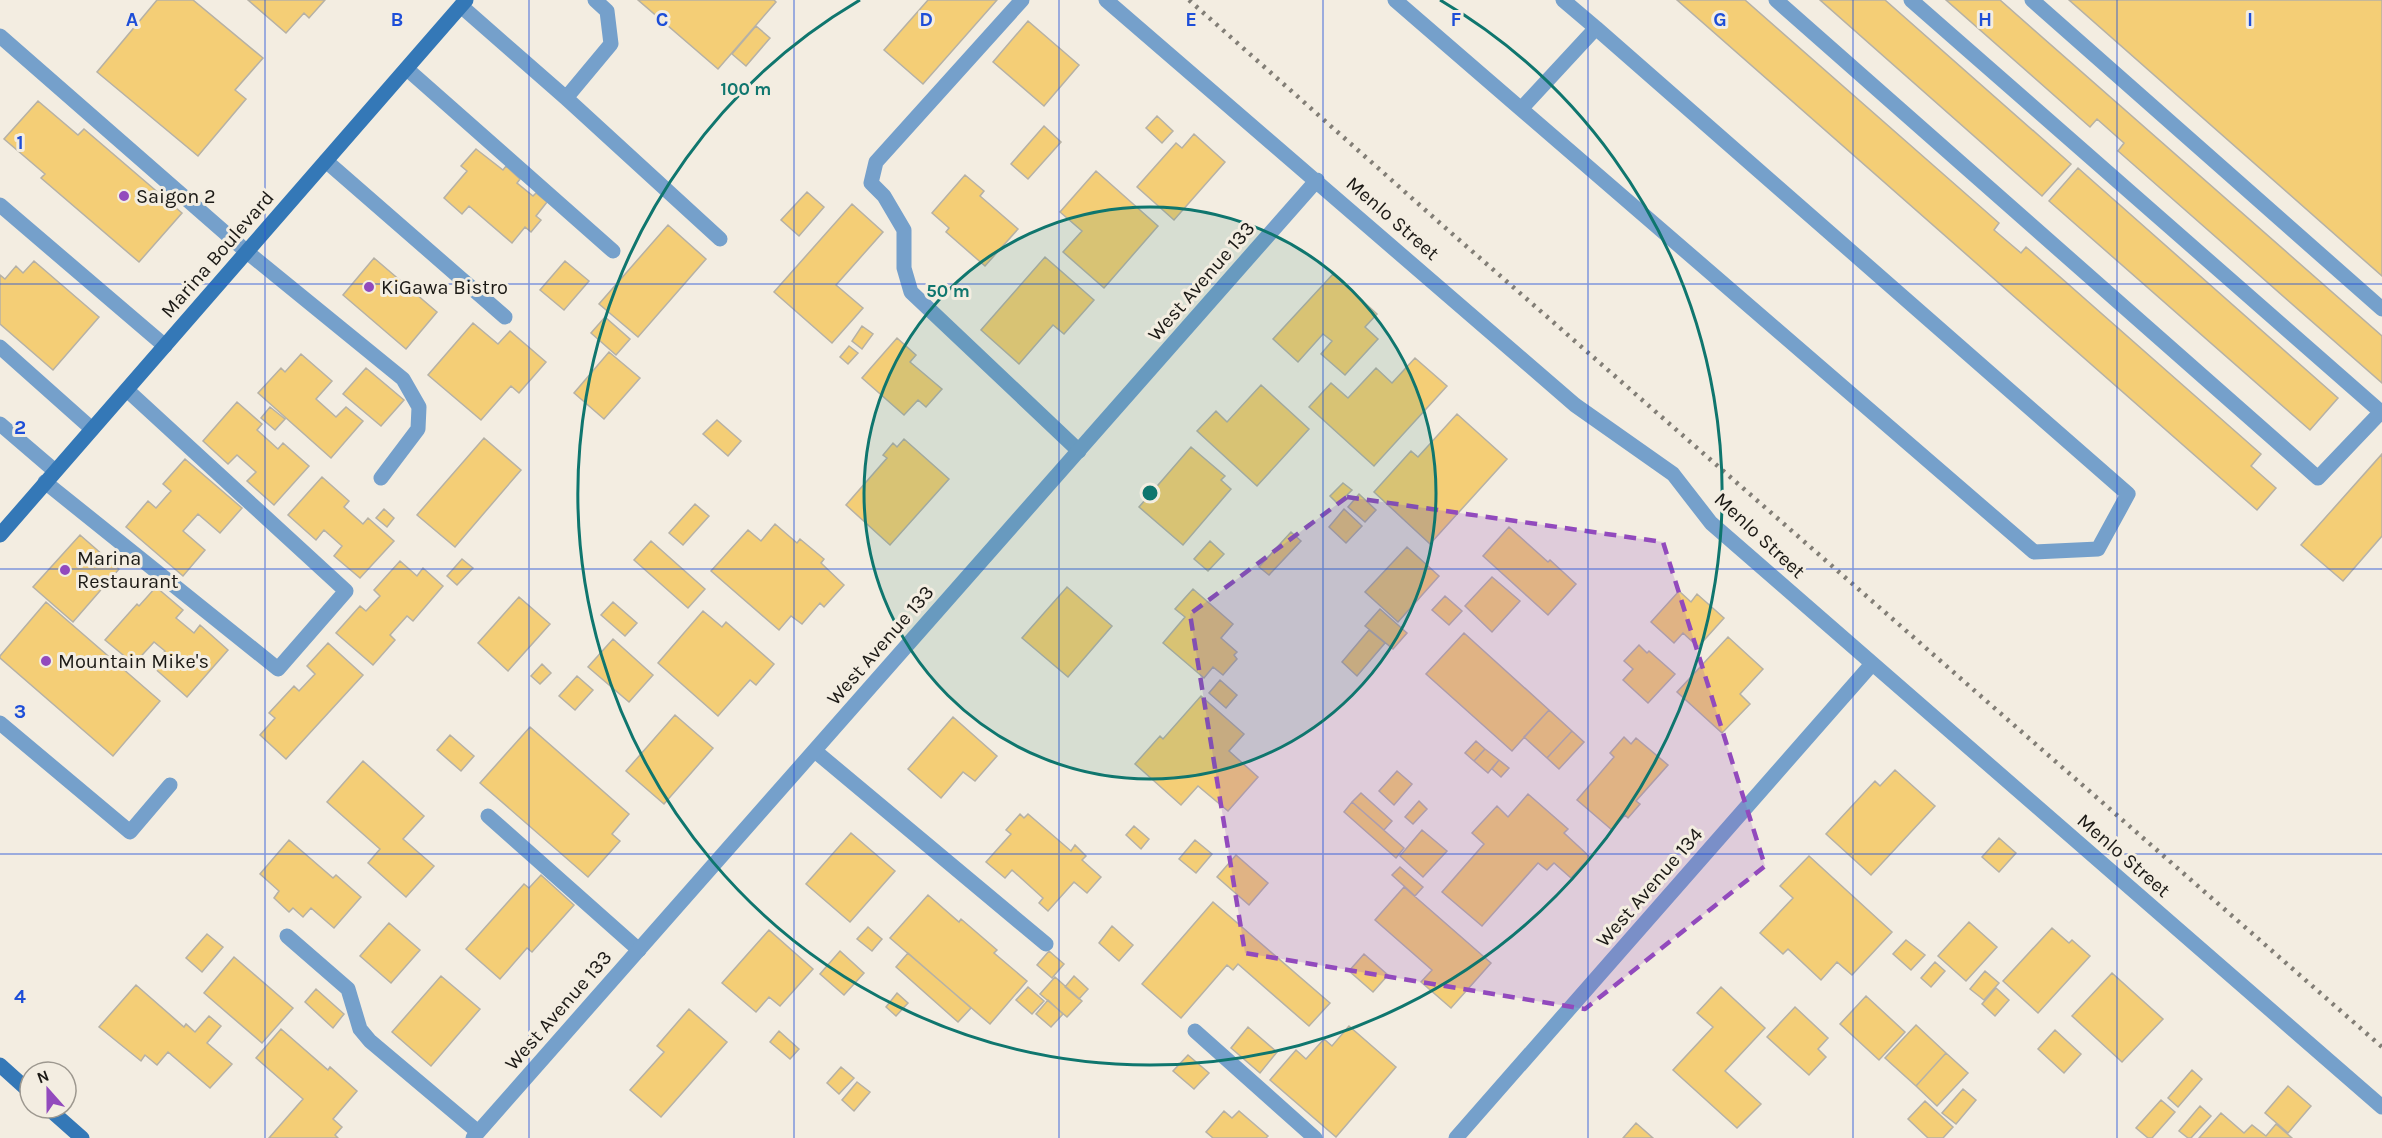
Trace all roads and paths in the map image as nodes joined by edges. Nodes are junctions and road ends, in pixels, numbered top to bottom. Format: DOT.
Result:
graph roads {
  1 [pos="595,0"];
  2 [pos="1022,0"];
  3 [pos="1106,0"];
  4 [pos="1395,0"];
  5 [pos="1563,0"];
  6 [pos="1776,0"];
  7 [pos="1911,0"];
  8 [pos="2032,0"];
  9 [pos="463,3"];
  10 [pos="1596,28"];
  11 [pos="0,36"];
  12 [pos="407,69"];
  13 [pos="566,98"];
  14 [pos="1521,110"];
  15 [pos="326,161"];
  16 [pos="1317,180"];
  17 [pos="0,205"];
  18 [pos="720,239"];
  19 [pos="613,251"];
  20 [pos="247,252"];
  21 [pos="2382,309"];
  22 [pos="505,317"];
  23 [pos="165,346"];
  24 [pos="0,347"];
  25 [pos="127,390"];
  26 [pos="0,424"];
  27 [pos="92,429"];
  28 [pos="1079,451"];
  29 [pos="50,477"];
  30 [pos="381,478"];
  31 [pos="0,535"];
  32 [pos="1872,664"];
  33 [pos="0,723"];
  34 [pos="815,751"];
  35 [pos="170,785"];
  36 [pos="488,816"];
  37 [pos="287,936"];
  38 [pos="1046,944"];
  39 [pos="639,950"];
  40 [pos="1195,1031"];
  41 [pos="0,1065"];
  42 [pos="18,1081"];
  43 [pos="2382,1107"];
  44 [pos="62,1120"];
  45 [pos="476,1135"];
  46 [pos="82,1138"];
  47 [pos="1315,1138"];
  48 [pos="1456,1138"];
  1 -- 13 [label="street"];
  2 -- 28 [label="street"];
  3 -- 16 [label="street, Menlo Street"];
  4 -- 14 [label="street"];
  5 -- 10 [label="street"];
  6 -- 7 [label="street"];
  8 -- 21 [label="street"];
  9 -- 12 [label="main road, Marina Boulevard"];
  9 -- 13 [label="street"];
  10 -- 14 [label="street"];
  10 -- 14 [label="street"];
  11 -- 20 [label="street"];
  12 -- 15 [label="main road, Marina Boulevard"];
  12 -- 19 [label="street"];
  13 -- 18 [label="street"];
  15 -- 20 [label="main road, Marina Boulevard"];
  15 -- 22 [label="street"];
  16 -- 28 [label="street, West Avenue 133"];
  16 -- 32 [label="street, Menlo Street"];
  17 -- 23 [label="street"];
  20 -- 23 [label="main road, Marina Boulevard"];
  20 -- 30 [label="street"];
  23 -- 25 [label="main road, Marina Boulevard"];
  24 -- 27 [label="street"];
  25 -- 27 [label="main road, Marina Boulevard"];
  25 -- 29 [label="street"];
  26 -- 29 [label="street"];
  27 -- 29 [label="main road, Marina Boulevard"];
  28 -- 34 [label="street, West Avenue 133"];
  29 -- 31 [label="main road, Marina Boulevard"];
  32 -- 43 [label="street, Menlo Street"];
  32 -- 48 [label="street, West Avenue 134"];
  33 -- 35 [label="street"];
  34 -- 38 [label="street"];
  34 -- 39 [label="street, West Avenue 133"];
  36 -- 39 [label="street"];
  37 -- 45 [label="street"];
  39 -- 45 [label="street, West Avenue 133"];
  40 -- 47 [label="street"];
  41 -- 42 [label="main road"];
  44 -- 46 [label="main road"];
}
